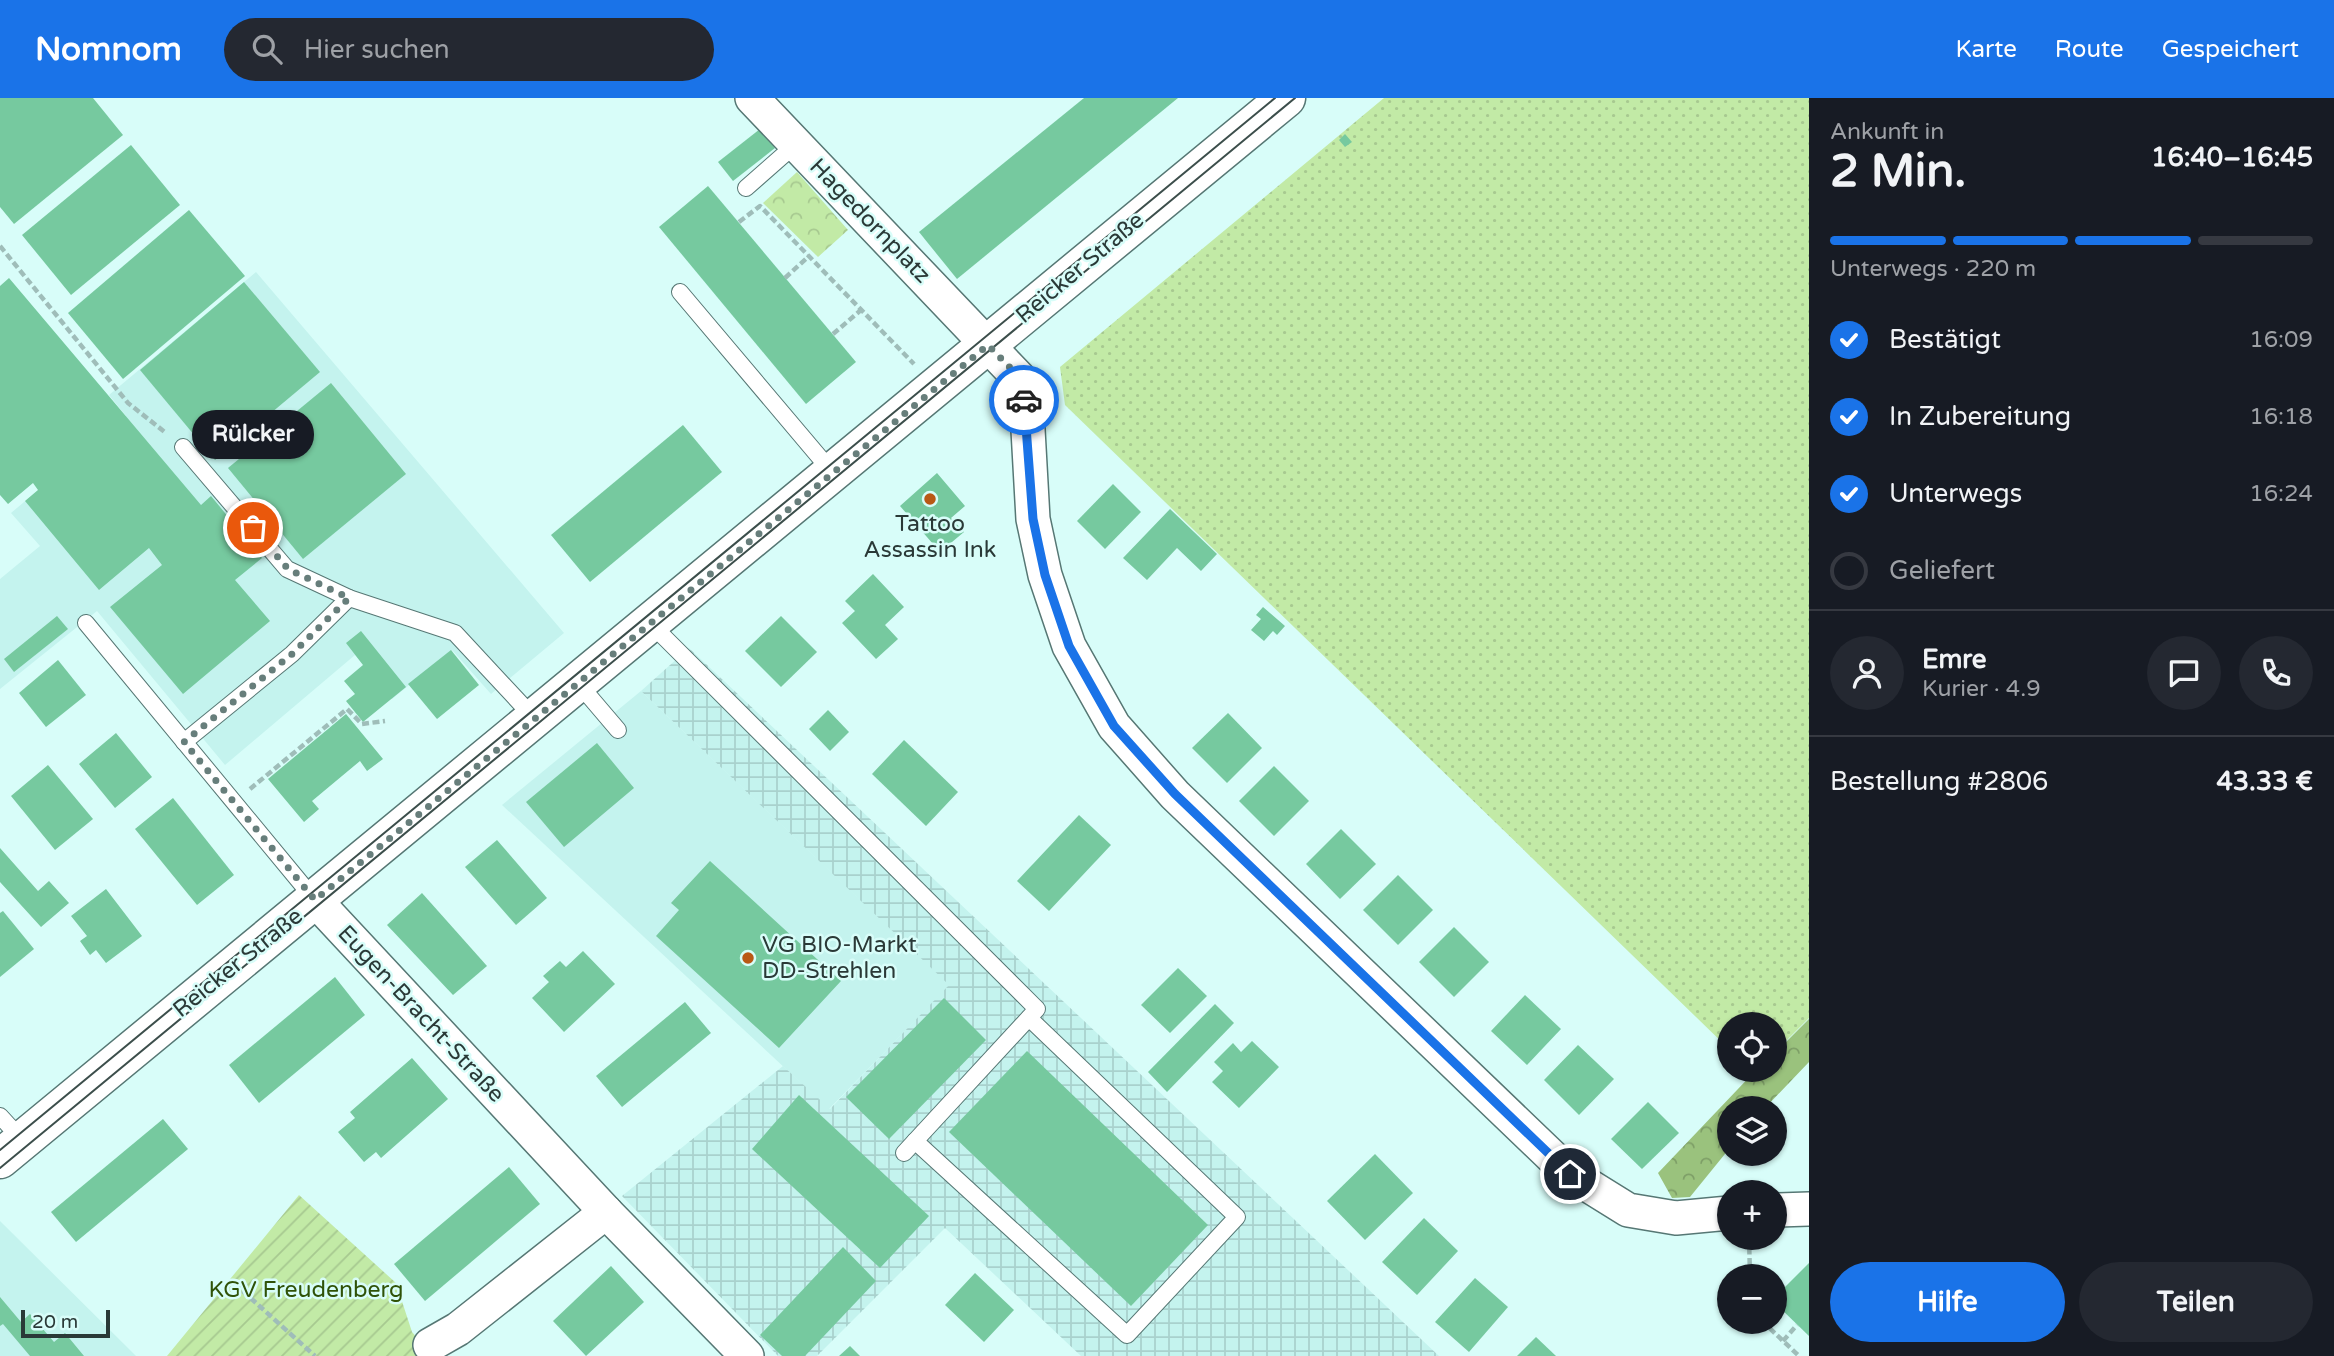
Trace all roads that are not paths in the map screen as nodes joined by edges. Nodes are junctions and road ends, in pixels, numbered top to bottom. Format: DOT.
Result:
graph roads {
  1 [pos="752,98"];
  2 [pos="1286,98"];
  3 [pos="796,144"];
  4 [pos="746,188"];
  5 [pos="680,292"];
  6 [pos="988,345"];
  7 [pos="183,447"];
  8 [pos="833,472"];
  9 [pos="349,598"];
  10 [pos="649,622"];
  11 [pos="86,624"];
  12 [pos="578,683"];
  13 [pos="534,719"];
  14 [pos="618,730"];
  15 [pos="184,742"];
  16 [pos="315,900"];
  17 [pos="1029,1018"];
  18 [pos="7,1138"];
  19 [pos="1809,1209"];
  20 [pos="1787,1210"];
  21 [pos="606,1212"];
  22 [pos="1717,1214"];
  23 [pos="430,1345"];
  24 [pos="747,1356"];
  1 -- 3 [label="street, Hagedornplatz"];
  2 -- 6 [label="street, Reicker Straße"];
  3 -- 4 [label="lane"];
  3 -- 6 [label="street, Hagedornplatz"];
  5 -- 8 [label="lane"];
  6 -- 8 [label="street, Reicker Straße"];
  6 -- 22 [label="street, Hagedornplatz"];
  7 -- 9 [label="lane"];
  8 -- 10 [label="street, Reicker Straße"];
  9 -- 13 [label="lane"];
  9 -- 15 [label="lane"];
  10 -- 12 [label="street, Reicker Straße"];
  10 -- 17 [label="lane"];
  11 -- 15 [label="lane, Eugen-Bracht-Straße"];
  12 -- 13 [label="street, Reicker Straße"];
  12 -- 14 [label="lane"];
  13 -- 16 [label="street, Reicker Straße"];
  15 -- 16 [label="lane, Eugen-Bracht-Straße"];
  16 -- 18 [label="street, Reicker Straße"];
  16 -- 21 [label="street, Eugen-Bracht-Straße"];
  17 -- 17 [label="lane"];
  19 -- 20 [label="street"];
  21 -- 23 [label="street"];
  21 -- 24 [label="street, Eugen-Bracht-Straße"];
}
